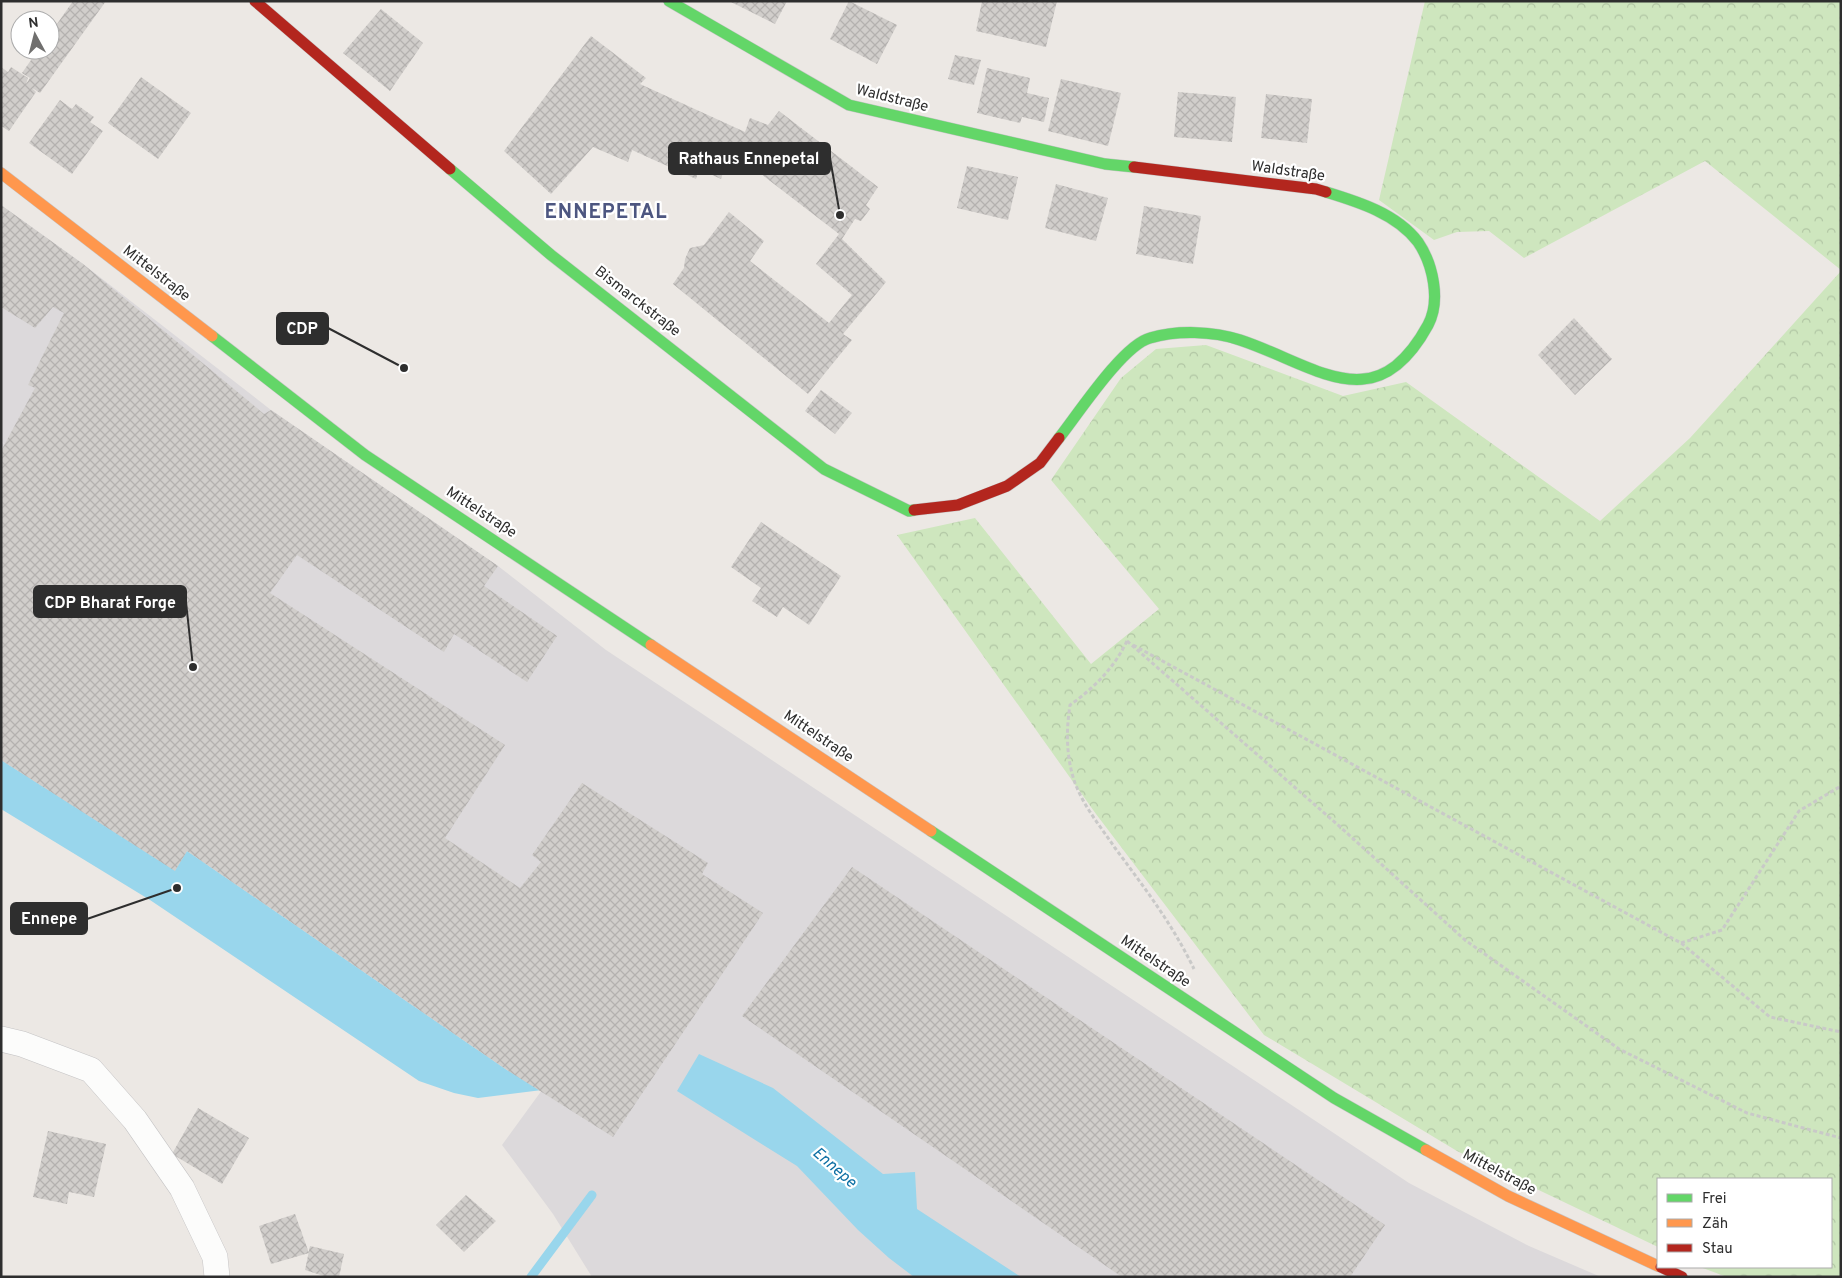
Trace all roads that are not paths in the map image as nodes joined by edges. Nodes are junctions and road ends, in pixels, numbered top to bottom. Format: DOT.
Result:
graph roads {
  1 [pos="255,1"];
  2 [pos="669,1"];
  3 [pos="1,173"];
  4 [pos="1040,463"];
  5 [pos="1,1039"];
  6 [pos="1657,1265"];
  7 [pos="1664,1268"];
  8 [pos="217,1277"];
  9 [pos="1682,1277"];
  1 -- 4 [label="street, Bismarckstraße"];
  2 -- 4 [label="street, Waldstraße"];
  3 -- 6 [label="street, Mittelstraße"];
  5 -- 8 [label="street"];
  7 -- 9 [label="street, Mittelstraße"];
}
